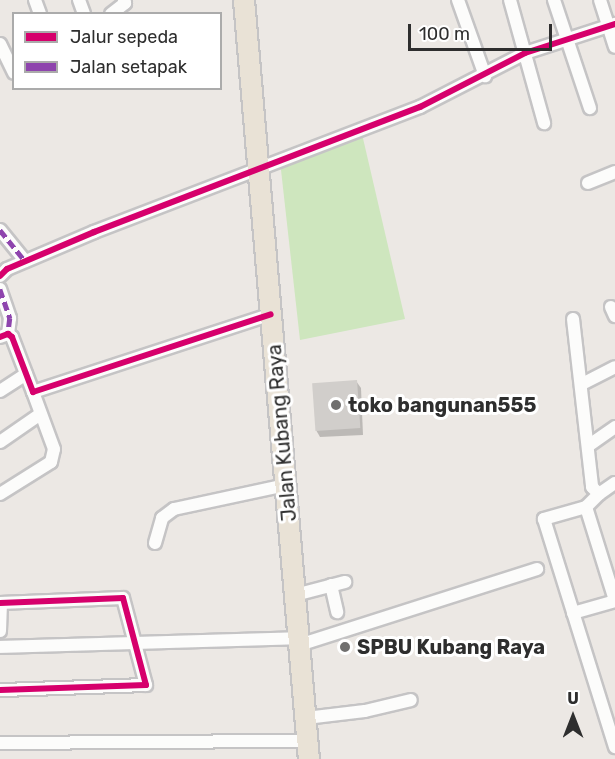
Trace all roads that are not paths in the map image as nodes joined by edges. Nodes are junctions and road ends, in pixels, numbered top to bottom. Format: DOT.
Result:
graph roads {
  1 [pos="124,0"];
  2 [pos="244,0"];
  3 [pos="458,0"];
  4 [pos="510,0"];
  5 [pos="554,0"];
  6 [pos="600,0"];
  7 [pos="114,12"];
  8 [pos="611,24"];
  9 [pos="568,39"];
  10 [pos="0,44"];
  11 [pos="615,47"];
  12 [pos="525,53"];
  13 [pos="12,69"];
  14 [pos="485,76"];
  15 [pos="590,108"];
  16 [pos="544,123"];
  17 [pos="258,166"];
  18 [pos="615,172"];
  19 [pos="588,183"];
  20 [pos="0,230"];
  21 [pos="25,261"];
  22 [pos="0,276"];
  23 [pos="0,290"];
  24 [pos="271,314"];
  25 [pos="573,319"];
  26 [pos="4,336"];
  27 [pos="615,367"];
  28 [pos="26,374"];
  29 [pos="582,384"];
  30 [pos="0,391"];
  31 [pos="33,392"];
  32 [pos="39,415"];
  33 [pos="615,427"];
  34 [pos="0,442"];
  35 [pos="588,446"];
  36 [pos="615,483"];
  37 [pos="286,485"];
  38 [pos="0,494"];
  39 [pos="598,494"];
  40 [pos="586,507"];
  41 [pos="155,543"];
  42 [pos="537,569"];
  43 [pos="345,582"];
  44 [pos="331,585"];
  45 [pos="295,595"];
  46 [pos="615,600"];
  47 [pos="0,603"];
  48 [pos="337,612"];
  49 [pos="573,614"];
  50 [pos="0,631"];
  51 [pos="134,642"];
  52 [pos="299,642"];
  53 [pos="0,647"];
  54 [pos="0,690"];
  55 [pos="411,700"];
  56 [pos="306,718"];
  57 [pos="0,743"];
  58 [pos="615,747"];
  59 [pos="308,750"];
  1 -- 7 [label="street"];
  2 -- 17 [label="highway, Jalan Kubang Raya"];
  3 -- 14 [label="street"];
  4 -- 12 [label="street"];
  5 -- 9 [label="street"];
  6 -- 8 [label="street"];
  8 -- 9 [label="street"];
  8 -- 11 [label="street"];
  9 -- 12 [label="street"];
  9 -- 15 [label="street"];
  10 -- 13 [label="street"];
  12 -- 14 [label="street"];
  12 -- 16 [label="street"];
  14 -- 17 [label="street"];
  17 -- 21 [label="street"];
  17 -- 24 [label="highway, Jalan Kubang Raya"];
  18 -- 19 [label="street"];
  20 -- 21 [label="street"];
  21 -- 22 [label="street"];
  23 -- 26 [label="street"];
  24 -- 31 [label="street"];
  24 -- 37 [label="highway, Jalan Kubang Raya"];
  25 -- 29 [label="street"];
  26 -- 28 [label="street"];
  27 -- 29 [label="street"];
  28 -- 30 [label="street"];
  28 -- 31 [label="street"];
  29 -- 35 [label="street"];
  31 -- 32 [label="street"];
  32 -- 34 [label="street"];
  32 -- 38 [label="street"];
  33 -- 35 [label="street"];
  35 -- 39 [label="street"];
  36 -- 39 [label="street"];
  37 -- 41 [label="street"];
  37 -- 45 [label="highway, Jalan Kubang Raya"];
  39 -- 40 [label="street"];
  40 -- 46 [label="street"];
  40 -- 49 [label="street"];
  42 -- 52 [label="street"];
  43 -- 44 [label="street"];
  44 -- 45 [label="street"];
  44 -- 48 [label="street"];
  45 -- 52 [label="highway, Jalan Kubang Raya"];
  46 -- 49 [label="street"];
  47 -- 50 [label="street"];
  47 -- 51 [label="street"];
  49 -- 58 [label="street"];
  51 -- 52 [label="street"];
  51 -- 53 [label="street"];
  51 -- 54 [label="street"];
  52 -- 56 [label="highway, Jalan Kubang Raya"];
  55 -- 56 [label="street"];
  56 -- 59 [label="highway, Jalan Kubang Raya"];
  57 -- 59 [label="street"];
}
